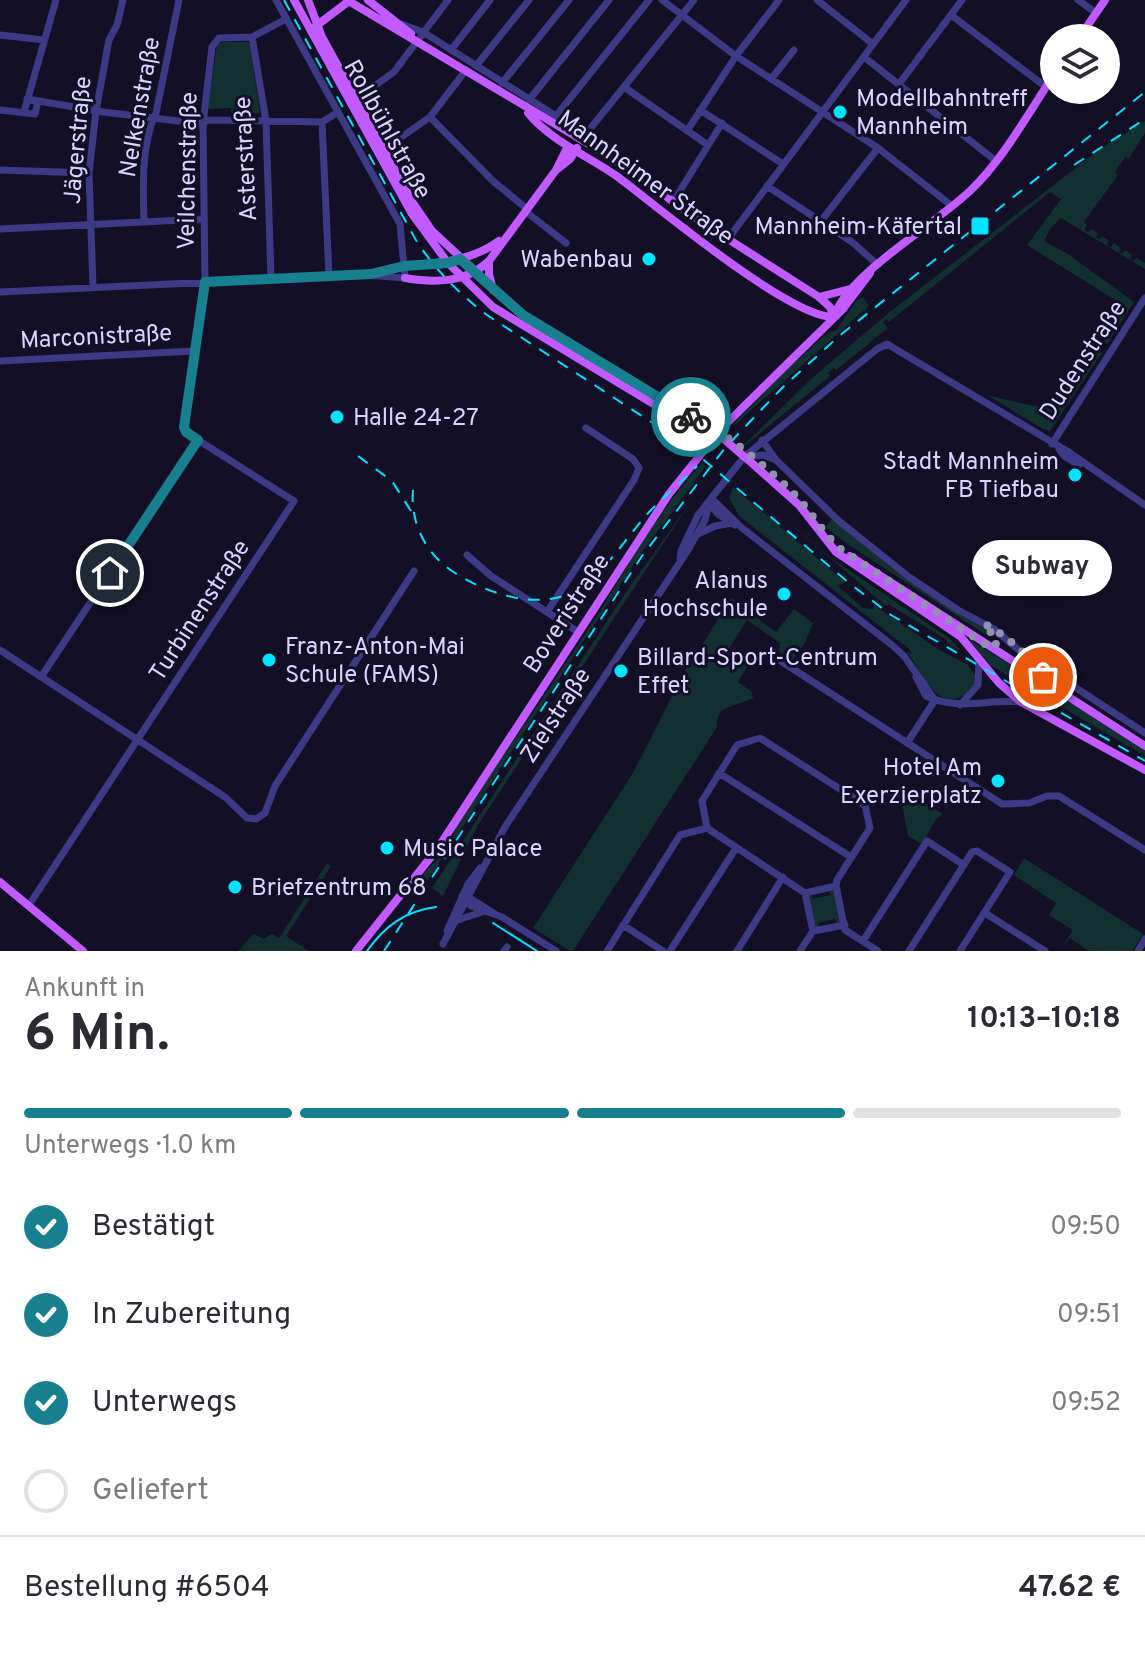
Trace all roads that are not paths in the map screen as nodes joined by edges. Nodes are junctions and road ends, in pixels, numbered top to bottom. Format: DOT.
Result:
graph roads {
  1 [pos="56,0"];
  2 [pos="123,0"];
  3 [pos="179,0"];
  4 [pos="276,0"];
  5 [pos="294,0"];
  6 [pos="308,0"];
  7 [pos="368,0"];
  8 [pos="448,0"];
  9 [pos="490,0"];
  10 [pos="529,0"];
  11 [pos="569,0"];
  12 [pos="609,0"];
  13 [pos="649,0"];
  14 [pos="662,0"];
  15 [pos="694,0"];
  16 [pos="779,0"];
  17 [pos="817,0"];
  18 [pos="906,0"];
  19 [pos="962,0"];
  20 [pos="1078,0"];
  21 [pos="1105,0"];
  22 [pos="348,1"];
  23 [pos="377,6"];
  24 [pos="1096,13"];
  25 [pos="370,15"];
  26 [pos="951,15"];
  27 [pos="681,16"];
  28 [pos="286,19"];
  29 [pos="1089,24"];
  30 [pos="316,26"];
  31 [pos="0,35"];
  32 [pos="420,36"];
  33 [pos="252,37"];
  34 [pos="44,40"];
  35 [pos="873,44"];
  36 [pos="451,50"];
  37 [pos="794,50"];
  38 [pos="736,56"];
  39 [pos="864,57"];
  40 [pos="476,66"];
  41 [pos="463,74"];
  42 [pos="771,79"];
  43 [pos="1040,82"];
  44 [pos="502,83"];
  45 [pos="899,84"];
  46 [pos="624,87"];
  47 [pos="1040,96"];
  48 [pos="358,98"];
  49 [pos="27,99"];
  50 [pos="38,101"];
  51 [pos="526,103"];
  52 [pos="0,110"];
  53 [pos="700,110"];
  54 [pos="96,111"];
  55 [pos="24,112"];
  56 [pos="338,112"];
  57 [pos="823,112"];
  58 [pos="556,116"];
  59 [pos="430,117"];
  60 [pos="154,119"];
  61 [pos="266,121"];
  62 [pos="322,122"];
  63 [pos="722,123"];
  64 [pos="203,124"];
  65 [pos="559,127"];
  66 [pos="687,131"];
  67 [pos="550,133"];
  68 [pos="581,140"];
  69 [pos="708,145"];
  70 [pos="386,148"];
  71 [pos="572,148"];
  72 [pos="878,148"];
  73 [pos="996,161"];
  74 [pos="783,164"];
  75 [pos="0,170"];
  76 [pos="89,173"];
  77 [pos="650,184"];
  78 [pos="767,186"];
  79 [pos="640,195"];
  80 [pos="670,200"];
  81 [pos="652,204"];
  82 [pos="952,206"];
  83 [pos="526,210"];
  84 [pos="204,219"];
  85 [pos="821,221"];
  86 [pos="144,222"];
  87 [pos="90,224"];
  88 [pos="0,229"];
  89 [pos="503,239"];
  90 [pos="728,239"];
  91 [pos="566,243"];
  92 [pos="434,246"];
  93 [pos="488,249"];
  94 [pos="460,259"];
  95 [pos="489,261"];
  96 [pos="448,263"];
  97 [pos="433,264"];
  98 [pos="878,265"];
  99 [pos="404,266"];
  100 [pos="472,270"];
  101 [pos="870,273"];
  102 [pos="371,274"];
  103 [pos="458,275"];
  104 [pos="329,276"];
  105 [pos="405,278"];
  106 [pos="271,279"];
  107 [pos="205,282"];
  108 [pos="93,287"];
  109 [pos="850,289"];
  110 [pos="494,290"];
  111 [pos="0,292"];
  112 [pos="819,297"];
  113 [pos="1144,300"];
  114 [pos="808,312"];
  115 [pos="834,317"];
  116 [pos="817,335"];
  117 [pos="194,351"];
  118 [pos="0,361"];
  119 [pos="586,428"];
  120 [pos="713,428"];
  121 [pos="198,440"];
  122 [pos="760,442"];
  123 [pos="1055,447"];
  124 [pos="744,457"];
  125 [pos="776,460"];
  126 [pos="758,461"];
  127 [pos="711,501"];
  128 [pos="1145,505"];
  129 [pos="732,523"];
  130 [pos="742,528"];
  131 [pos="697,535"];
  132 [pos="467,555"];
  133 [pos="680,558"];
  134 [pos="413,573"];
  135 [pos="547,612"];
  136 [pos="984,624"];
  137 [pos="578,632"];
  138 [pos="991,648"];
  139 [pos="772,651"];
  140 [pos="1,654"];
  141 [pos="979,657"];
  142 [pos="1034,661"];
  143 [pos="41,677"];
  144 [pos="1044,681"];
  145 [pos="935,700"];
  146 [pos="1021,702"];
  147 [pos="960,705"];
  148 [pos="1102,705"];
  149 [pos="1099,717"];
  150 [pos="1145,733"];
  151 [pos="138,740"];
  152 [pos="907,743"];
  153 [pos="1145,746"];
  154 [pos="1145,770"];
  155 [pos="719,773"];
  156 [pos="707,828"];
  157 [pos="736,848"];
  158 [pos="1145,850"];
  159 [pos="851,857"];
  160 [pos="964,865"];
  161 [pos="783,877"];
  162 [pos="0,882"];
  163 [pos="836,886"];
  164 [pos="805,893"];
  165 [pos="466,898"];
  166 [pos="29,905"];
  167 [pos="482,912"];
  168 [pos="985,913"];
  169 [pos="497,915"];
  170 [pos="458,920"];
  171 [pos="623,925"];
  172 [pos="845,925"];
  173 [pos="813,931"];
  174 [pos="1145,939"];
  175 [pos="863,941"];
  176 [pos="442,948"];
  177 [pos="83,951"];
  178 [pos="356,951"];
  179 [pos="556,951"];
  180 [pos="607,951"];
  181 [pos="663,951"];
  182 [pos="670,951"];
  183 [pos="737,951"];
  184 [pos="800,951"];
  185 [pos="878,951"];
  186 [pos="909,951"];
  187 [pos="960,951"];
  188 [pos="1045,951"];
  189 [pos="1138,951"];
  1 -- 34 [label="street"];
  2 -- 54 [label="street, Jägerstraße"];
  3 -- 60 [label="street, Nelkenstraße"];
  4 -- 28 [label="street, Rollbühlstraße"];
  5 -- 92 [label="main road, Rollbühlstraße"];
  6 -- 30 [label="main road, Rollbühlstraße"];
  7 -- 23 [label="main road, Mannheimer Straße"];
  8 -- 32 [label="street"];
  9 -- 36 [label="street"];
  10 -- 40 [label="street"];
  11 -- 44 [label="street"];
  12 -- 51 [label="street"];
  13 -- 58 [label="street"];
  14 -- 27 [label="street"];
  15 -- 27 [label="street"];
  16 -- 38 [label="street"];
  17 -- 35 [label="street"];
  18 -- 35 [label="street"];
  19 -- 26 [label="street"];
  20 -- 24 [label="street"];
  21 -- 24 [label="main road"];
  22 -- 25 [label="main road, Mannheimer Straße"];
  22 -- 30 [label="main road"];
  23 -- 25 [label="main road"];
  23 -- 32 [label="main road, Mannheimer Straße"];
  24 -- 29 [label="main road"];
  25 -- 32 [label="main road, Mannheimer Straße"];
  26 -- 43 [label="street"];
  26 -- 45 [label="street"];
  27 -- 38 [label="street"];
  27 -- 46 [label="street"];
  28 -- 33 [label="street, Veilchenstraße"];
  28 -- 56 [label="street, Rollbühlstraße"];
  30 -- 48 [label="main road, Rollbühlstraße"];
  31 -- 34 [label="street"];
  32 -- 36 [label="street, Mannheimer Straße"];
  32 -- 41 [label="main road, Mannheimer Straße"];
  32 -- 48 [label="street"];
  33 -- 61 [label="street, Asterstraße"];
  33 -- 64 [label="street, Veilchenstraße"];
  34 -- 49 [label="street"];
  35 -- 39 [label="street"];
  36 -- 40 [label="street, Mannheimer Straße"];
  37 -- 42 [label="street"];
  38 -- 42 [label="street"];
  38 -- 53 [label="street"];
  39 -- 45 [label="street"];
  39 -- 57 [label="street"];
  40 -- 44 [label="street, Mannheimer Straße"];
  41 -- 51 [label="main road, Mannheimer Straße"];
  41 -- 59 [label="street"];
  42 -- 57 [label="street"];
  44 -- 51 [label="street, Mannheimer Straße"];
  45 -- 73 [label="street"];
  46 -- 66 [label="street"];
  46 -- 68 [label="street"];
  47 -- 73 [label="main road"];
  48 -- 70 [label="main road, Rollbühlstraße"];
  49 -- 50 [label="street"];
  49 -- 55 [label="street"];
  50 -- 54 [label="street"];
  50 -- 55 [label="street"];
  51 -- 58 [label="street, Mannheimer Straße"];
  51 -- 65 [label="main road, Mannheimer Straße"];
  51 -- 67 [label="main road, Mannheimer Straße"];
  52 -- 55 [label="street"];
  53 -- 63 [label="street"];
  53 -- 66 [label="street"];
  54 -- 60 [label="street"];
  54 -- 76 [label="street, Jägerstraße"];
  56 -- 62 [label="street"];
  56 -- 99 [label="street, Rollbühlstraße"];
  57 -- 72 [label="street"];
  57 -- 74 [label="street"];
  58 -- 65 [label="street, Mannheimer Straße"];
  59 -- 70 [label="street"];
  59 -- 83 [label="street"];
  60 -- 64 [label="street"];
  60 -- 86 [label="street, Nelkenstraße"];
  61 -- 62 [label="street"];
  61 -- 64 [label="street"];
  61 -- 106 [label="street, Asterstraße"];
  62 -- 104 [label="street"];
  63 -- 69 [label="street"];
  63 -- 74 [label="street"];
  64 -- 84 [label="street, Veilchenstraße"];
  65 -- 67 [label="main road"];
  65 -- 68 [label="main road, Mannheimer Straße"];
  66 -- 69 [label="street"];
  67 -- 71 [label="main road, Mannheimer Straße"];
  68 -- 71 [label="main road"];
  68 -- 77 [label="main road, Mannheimer Straße"];
  69 -- 80 [label="street"];
  70 -- 94 [label="main road, Rollbühlstraße"];
  71 -- 79 [label="main road, Mannheimer Straße"];
  71 -- 83 [label="main road"];
  72 -- 82 [label="street"];
  72 -- 85 [label="street"];
  73 -- 82 [label="main road"];
  74 -- 78 [label="street"];
  75 -- 76 [label="street"];
  76 -- 87 [label="street, Jägerstraße"];
  77 -- 79 [label="main road"];
  77 -- 80 [label="main road, Mannheimer Straße"];
  78 -- 85 [label="street"];
  78 -- 90 [label="street"];
  79 -- 81 [label="main road, Mannheimer Straße"];
  80 -- 81 [label="main road"];
  80 -- 90 [label="main road, Mannheimer Straße"];
  81 -- 114 [label="main road, Mannheimer Straße"];
  82 -- 98 [label="main road"];
  83 -- 89 [label="main road"];
  83 -- 91 [label="street"];
  84 -- 86 [label="street"];
  84 -- 107 [label="street, Veilchenstraße"];
  85 -- 98 [label="street"];
  86 -- 87 [label="street"];
  87 -- 88 [label="street"];
  87 -- 108 [label="street, Jägerstraße"];
  89 -- 93 [label="main road"];
  89 -- 95 [label="main road"];
  90 -- 112 [label="main road, Mannheimer Straße"];
  92 -- 96 [label="main road, Rollbühlstraße"];
  92 -- 97 [label="main road"];
  93 -- 94 [label="main road"];
  93 -- 100 [label="main road"];
  94 -- 96 [label="main road"];
  94 -- 100 [label="main road, Rollbühlstraße"];
  95 -- 100 [label="main road"];
  95 -- 110 [label="main road"];
  96 -- 97 [label="main road"];
  96 -- 103 [label="main road, Rollbühlstraße"];
  97 -- 99 [label="main road"];
  98 -- 101 [label="main road"];
  99 -- 102 [label="street"];
  99 -- 105 [label="street, Rollbühlstraße"];
  100 -- 103 [label="main road"];
  100 -- 110 [label="main road, Rollbühlstraße"];
  101 -- 109 [label="main road"];
  101 -- 115 [label="main road"];
  102 -- 104 [label="street"];
  102 -- 105 [label="street"];
  103 -- 105 [label="main road"];
  103 -- 120 [label="main road, Rollbühlstraße"];
  104 -- 106 [label="street"];
  106 -- 107 [label="street"];
  107 -- 108 [label="street"];
  107 -- 117 [label="street, Veilchenstraße"];
  108 -- 111 [label="street"];
  109 -- 112 [label="main road"];
  109 -- 115 [label="main road"];
  110 -- 120 [label="main road, Rollbühlstraße"];
  112 -- 114 [label="main road"];
  112 -- 115 [label="main road, Mannheimer Straße"];
  113 -- 123 [label="street, Dudenstraße"];
  114 -- 115 [label="main road, Mannheimer Straße"];
  114 -- 116 [label="main road"];
  115 -- 116 [label="main road, Boveristraße"];
  116 -- 137 [label="main road, Boveristraße"];
  117 -- 118 [label="street, Marconistraße"];
  117 -- 121 [label="street, Veilchenstraße"];
  119 -- 135 [label="street"];
  120 -- 126 [label="main road, bridge"];
  121 -- 143 [label="street"];
  121 -- 151 [label="street, Turbinenstraße"];
  122 -- 123 [label="street, Zielstraße"];
  122 -- 124 [label="street, Zielstraße"];
  122 -- 125 [label="street"];
  122 -- 126 [label="street"];
  123 -- 128 [label="street"];
  124 -- 126 [label="street"];
  124 -- 127 [label="street, Zielstraße"];
  125 -- 126 [label="street"];
  125 -- 136 [label="street"];
  126 -- 138 [label="main road"];
  126 -- 141 [label="main road"];
  127 -- 129 [label="street"];
  127 -- 130 [label="street"];
  127 -- 131 [label="street, Zielstraße"];
  127 -- 133 [label="street, Zielstraße"];
  129 -- 130 [label="street"];
  129 -- 131 [label="street"];
  130 -- 145 [label="street"];
  131 -- 133 [label="street, Zielstraße"];
  132 -- 135 [label="street"];
  133 -- 165 [label="street, Zielstraße"];
  134 -- 151 [label="street"];
  135 -- 137 [label="street"];
  136 -- 138 [label="street"];
  136 -- 142 [label="street"];
  137 -- 178 [label="main road, Boveristraße"];
  138 -- 144 [label="main road"];
  139 -- 152 [label="street"];
  140 -- 143 [label="street"];
  141 -- 146 [label="main road"];
  141 -- 147 [label="street"];
  142 -- 144 [label="street"];
  142 -- 148 [label="street"];
  143 -- 151 [label="street"];
  144 -- 149 [label="main road"];
  145 -- 147 [label="street"];
  145 -- 152 [label="street"];
  146 -- 147 [label="street"];
  146 -- 154 [label="main road"];
  148 -- 149 [label="street"];
  148 -- 150 [label="street"];
  149 -- 153 [label="main road"];
  151 -- 166 [label="street, Turbinenstraße"];
  152 -- 158 [label="street"];
  155 -- 156 [label="street"];
  155 -- 159 [label="street"];
  155 -- 159 [label="street"];
  156 -- 157 [label="street"];
  156 -- 171 [label="street"];
  157 -- 161 [label="street"];
  157 -- 182 [label="street"];
  159 -- 163 [label="street"];
  160 -- 168 [label="street"];
  160 -- 175 [label="street"];
  160 -- 186 [label="street"];
  161 -- 164 [label="street"];
  161 -- 183 [label="street"];
  162 -- 166 [label="main road"];
  163 -- 164 [label="street"];
  163 -- 172 [label="street"];
  164 -- 173 [label="street"];
  165 -- 167 [label="street"];
  165 -- 169 [label="street"];
  165 -- 170 [label="street"];
  165 -- 176 [label="street"];
  166 -- 177 [label="main road"];
  167 -- 169 [label="street"];
  167 -- 170 [label="street"];
  168 -- 187 [label="street"];
  168 -- 188 [label="street"];
  169 -- 179 [label="street"];
  170 -- 176 [label="street"];
  171 -- 180 [label="street"];
  171 -- 181 [label="street"];
  172 -- 173 [label="street"];
  172 -- 175 [label="street"];
  173 -- 184 [label="street"];
  174 -- 189 [label="street"];
  175 -- 185 [label="street"];
}
